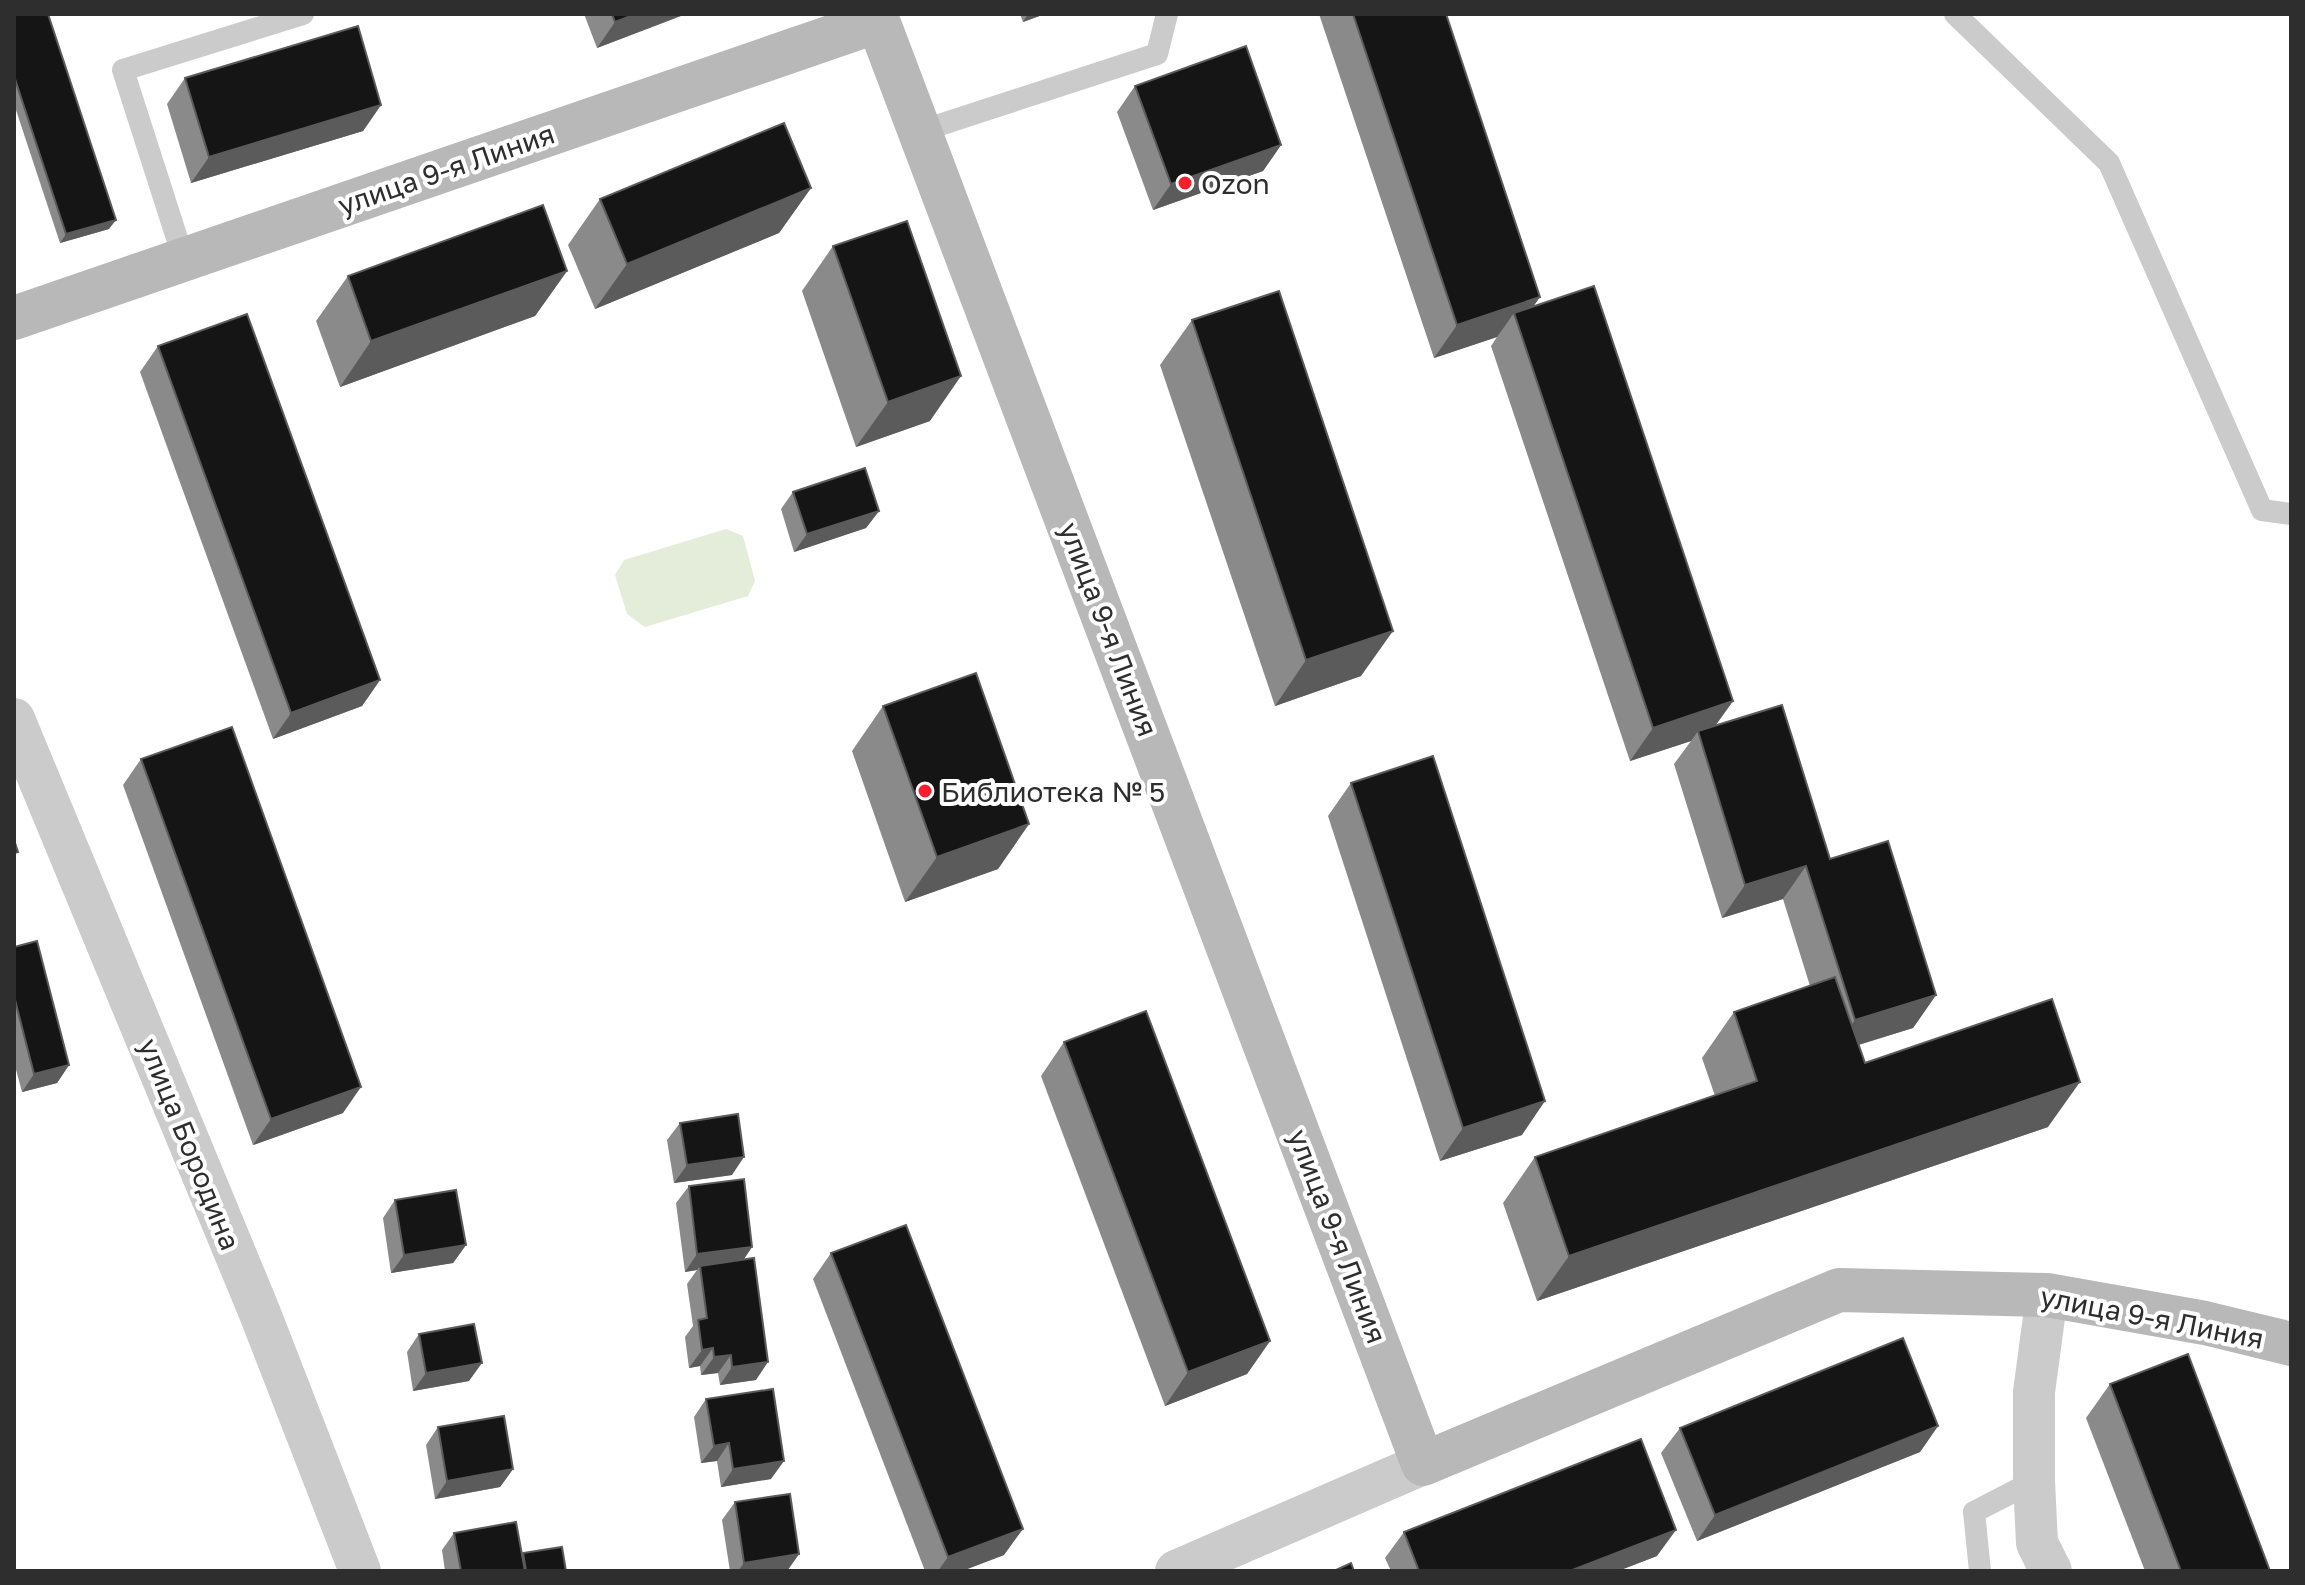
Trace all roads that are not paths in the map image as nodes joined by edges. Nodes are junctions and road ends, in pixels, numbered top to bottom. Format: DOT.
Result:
graph roads {
  1 [pos="303,14"];
  2 [pos="1167,14"];
  3 [pos="1955,14"];
  4 [pos="876,17"];
  5 [pos="921,131"];
  6 [pos="184,260"];
  7 [pos="14,318"];
  8 [pos="2291,514"];
  9 [pos="14,719"];
  10 [pos="2047,1295"];
  11 [pos="2291,1344"];
  12 [pos="1423,1464"];
  13 [pos="2034,1481"];
  14 [pos="360,1571"];
  15 [pos="1176,1571"];
  16 [pos="1980,1571"];
  17 [pos="2051,1571"];
  1 -- 6 [label="lane"];
  2 -- 5 [label="lane"];
  3 -- 8 [label="lane"];
  4 -- 5 [label="street, улица 9-я Линия"];
  4 -- 6 [label="street, улица 9-я Линия"];
  5 -- 12 [label="street, улица 9-я Линия"];
  6 -- 7 [label="street, улица 9-я Линия"];
  9 -- 14 [label="street, улица Бородина"];
  10 -- 11 [label="street, улица 9-я Линия"];
  10 -- 12 [label="street, улица 9-я Линия"];
  10 -- 13 [label="street"];
  12 -- 15 [label="street, улица 9-я Линия"];
  13 -- 16 [label="lane"];
  13 -- 17 [label="street"];
}
